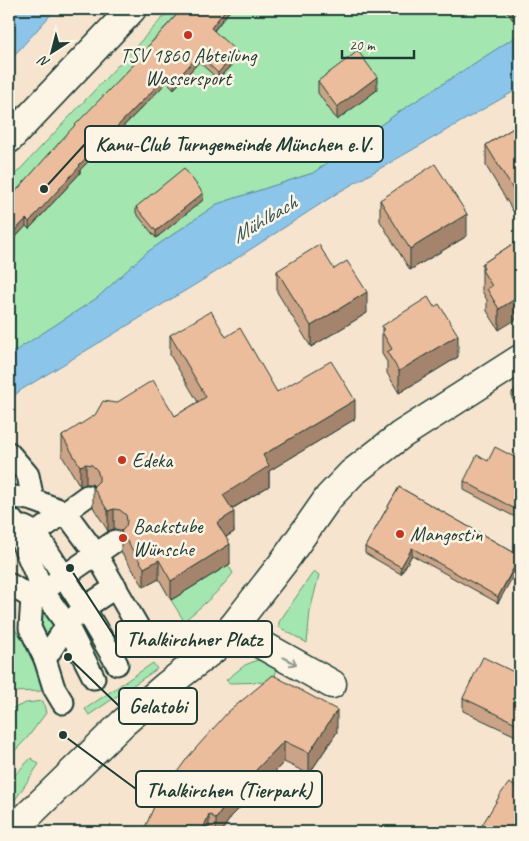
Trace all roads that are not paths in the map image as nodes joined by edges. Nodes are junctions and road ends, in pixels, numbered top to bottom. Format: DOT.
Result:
graph roads {
  1 [pos="132,9"];
  2 [pos="9,139"];
  3 [pos="520,360"];
  4 [pos="9,453"];
  5 [pos="9,496"];
  6 [pos="87,496"];
  7 [pos="33,500"];
  8 [pos="65,512"];
  9 [pos="11,520"];
  10 [pos="36,533"];
  11 [pos="114,541"];
  12 [pos="96,554"];
  13 [pos="64,576"];
  14 [pos="9,584"];
  15 [pos="116,588"];
  16 [pos="37,595"];
  17 [pos="84,608"];
  18 [pos="67,625"];
  19 [pos="232,628"];
  20 [pos="148,644"];
  21 [pos="45,659"];
  22 [pos="117,664"];
  23 [pos="94,678"];
  24 [pos="332,684"];
  25 [pos="55,698"];
  26 [pos="10,832"];
  1 -- 2 [label="street"];
  3 -- 19 [label="street"];
  4 -- 7 [label="street"];
  5 -- 7 [label="street"];
  6 -- 8 [label="street"];
  7 -- 8 [label="street"];
  8 -- 10 [label="street"];
  8 -- 12 [label="street"];
  9 -- 10 [label="street"];
  9 -- 16 [label="street"];
  10 -- 13 [label="street"];
  11 -- 12 [label="street"];
  12 -- 13 [label="street"];
  12 -- 15 [label="street"];
  13 -- 16 [label="street"];
  13 -- 17 [label="street"];
  14 -- 16 [label="street"];
  15 -- 17 [label="street"];
  15 -- 20 [label="street"];
  16 -- 18 [label="street"];
  16 -- 21 [label="street"];
  17 -- 18 [label="street"];
  17 -- 22 [label="street"];
  18 -- 21 [label="street"];
  18 -- 23 [label="street"];
  19 -- 24 [label="street, one-way"];
  19 -- 26 [label="street"];
  21 -- 25 [label="street"];
}
